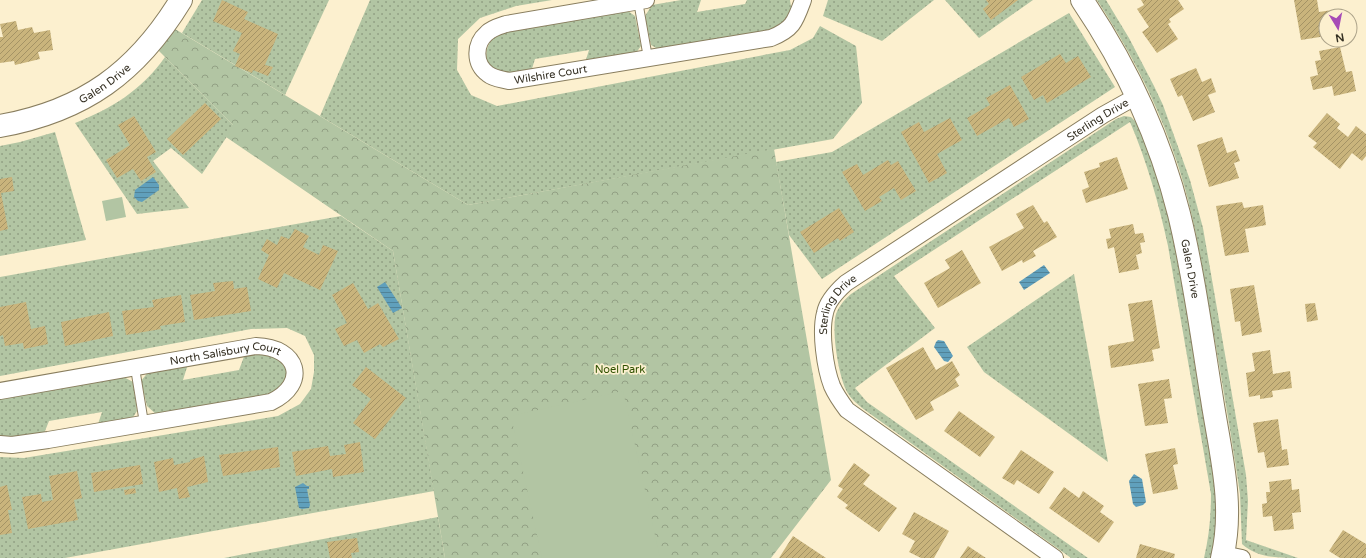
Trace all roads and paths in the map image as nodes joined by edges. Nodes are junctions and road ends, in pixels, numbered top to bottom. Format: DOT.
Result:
graph roads {
  1 [pos="181,0"];
  2 [pos="803,0"];
  3 [pos="1082,0"];
  4 [pos="642,1"];
  5 [pos="648,58"];
  6 [pos="1137,96"];
  7 [pos="0,126"];
  8 [pos="135,368"];
  9 [pos="0,390"];
  10 [pos="144,423"];
  11 [pos="0,444"];
  12 [pos="1229,557"];
  13 [pos="1055,558"];
  1 -- 7 [label="street, Galen Drive"];
  2 -- 5 [label="street, Wilshire Court"];
  3 -- 6 [label="street, Galen Drive"];
  4 -- 5 [label="lane"];
  4 -- 5 [label="street, Wilshire Court"];
  6 -- 12 [label="street, Galen Drive"];
  6 -- 13 [label="street, Sterling Drive"];
  8 -- 9 [label="street, North Salisbury Court"];
  8 -- 10 [label="lane"];
  8 -- 10 [label="street, North Salisbury Court"];
  10 -- 11 [label="street, North Salisbury Court"];
}
